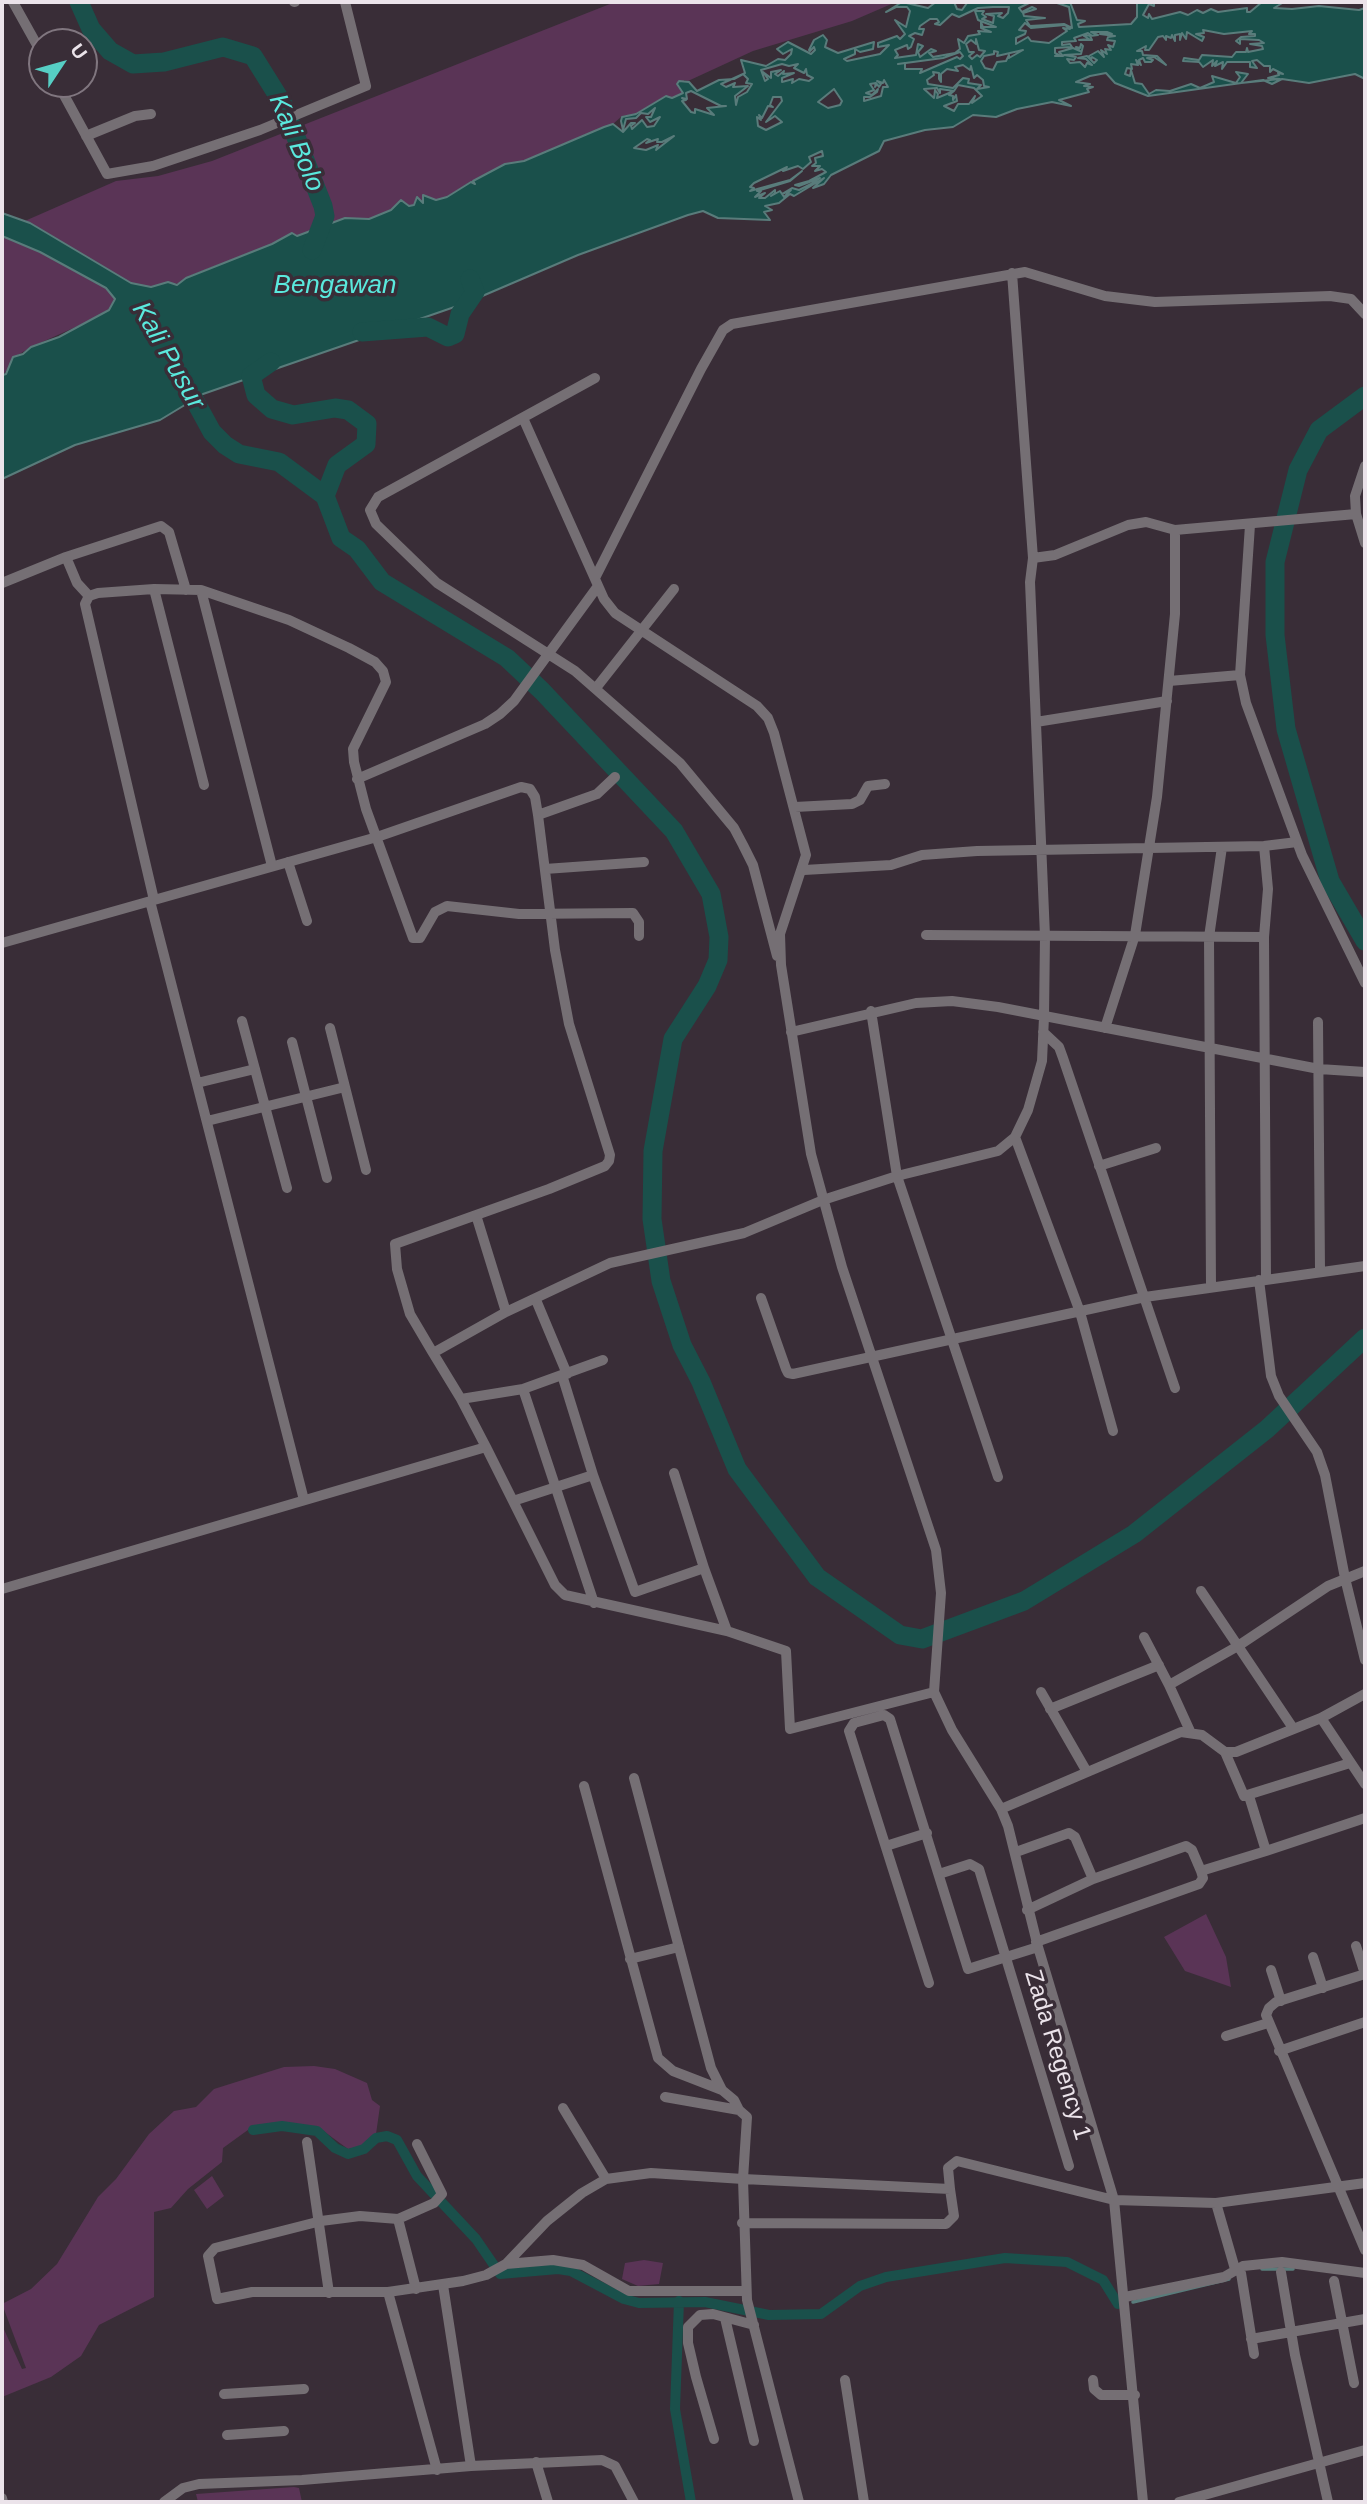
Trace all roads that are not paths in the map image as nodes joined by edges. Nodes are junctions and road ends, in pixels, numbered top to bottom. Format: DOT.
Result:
graph roads {
  1 [pos="13,2"];
  2 [pos="345,2"];
  3 [pos="28,29"];
  4 [pos="66,98"];
  5 [pos="151,114"];
  6 [pos="86,136"];
  7 [pos="1012,273"];
  8 [pos="1365,314"];
  9 [pos="595,379"];
  10 [pos="523,418"];
  11 [pos="1365,466"];
  12 [pos="1356,514"];
  13 [pos="1250,525"];
  14 [pos="1175,530"];
  15 [pos="1365,543"];
  16 [pos="66,557"];
  17 [pos="1033,558"];
  18 [pos="597,582"];
  19 [pos="2,583"];
  20 [pos="154,589"];
  21 [pos="674,589"];
  22 [pos="186,590"];
  23 [pos="201,590"];
  24 [pos="89,596"];
  25 [pos="639,631"];
  26 [pos="549,652"];
  27 [pos="1240,675"];
  28 [pos="1169,681"];
  29 [pos="596,688"];
  30 [pos="1167,701"];
  31 [pos="1036,722"];
  32 [pos="615,777"];
  33 [pos="356,779"];
  34 [pos="885,784"];
  35 [pos="204,785"];
  36 [pos="795,807"];
  37 [pos="538,816"];
  38 [pos="377,837"];
  39 [pos="1297,842"];
  40 [pos="1264,846"];
  41 [pos="1222,847"];
  42 [pos="1040,848"];
  43 [pos="1147,848"];
  44 [pos="288,862"];
  45 [pos="644,862"];
  46 [pos="272,866"];
  47 [pos="545,869"];
  48 [pos="803,870"];
  49 [pos="152,900"];
  50 [pos="551,913"];
  51 [pos="307,921"];
  52 [pos="926,935"];
  53 [pos="1135,935"];
  54 [pos="639,936"];
  55 [pos="1045,936"];
  56 [pos="1209,937"];
  57 [pos="1264,937"];
  58 [pos="2,943"];
  59 [pos="781,965"];
  60 [pos="1365,983"];
  61 [pos="871,1012"];
  62 [pos="1044,1017"];
  63 [pos="242,1021"];
  64 [pos="1318,1022"];
  65 [pos="330,1028"];
  66 [pos="1105,1028"];
  67 [pos="791,1032"];
  68 [pos="1043,1032"];
  69 [pos="292,1042"];
  70 [pos="1210,1048"];
  71 [pos="1267,1059"];
  72 [pos="255,1069"];
  73 [pos="1319,1069"];
  74 [pos="1365,1072"];
  75 [pos="197,1083"];
  76 [pos="345,1087"];
  77 [pos="306,1096"];
  78 [pos="266,1107"];
  79 [pos="207,1121"];
  80 [pos="1015,1137"];
  81 [pos="1156,1148"];
  82 [pos="1099,1166"];
  83 [pos="366,1170"];
  84 [pos="897,1176"];
  85 [pos="327,1178"];
  86 [pos="287,1188"];
  87 [pos="823,1200"];
  88 [pos="476,1215"];
  89 [pos="1365,1267"];
  90 [pos="1320,1270"];
  91 [pos="1262,1279"];
  92 [pos="1212,1287"];
  93 [pos="1145,1297"];
  94 [pos="761,1298"];
  95 [pos="536,1300"];
  96 [pos="506,1312"];
  97 [pos="1080,1312"];
  98 [pos="950,1341"];
  99 [pos="433,1353"];
  100 [pos="871,1356"];
  101 [pos="603,1360"];
  102 [pos="564,1375"];
  103 [pos="1175,1388"];
  104 [pos="523,1389"];
  105 [pos="461,1399"];
  106 [pos="1113,1431"];
  107 [pos="486,1447"];
  108 [pos="674,1473"];
  109 [pos="593,1475"];
  110 [pos="998,1478"];
  111 [pos="556,1487"];
  112 [pos="304,1500"];
  113 [pos="513,1501"];
  114 [pos="704,1568"];
  115 [pos="1365,1571"];
  116 [pos="1345,1578"];
  117 [pos="2,1589"];
  118 [pos="1200,1591"];
  119 [pos="635,1592"];
  120 [pos="594,1603"];
  121 [pos="639,1613"];
  122 [pos="727,1631"];
  123 [pos="1144,1637"];
  124 [pos="1238,1646"];
  125 [pos="1365,1660"];
  126 [pos="1158,1665"];
  127 [pos="1170,1685"];
  128 [pos="934,1692"];
  129 [pos="1041,1692"];
  130 [pos="1365,1694"];
  131 [pos="1050,1709"];
  132 [pos="1321,1718"];
  133 [pos="1293,1728"];
  134 [pos="1190,1731"];
  135 [pos="1225,1752"];
  136 [pos="1350,1763"];
  137 [pos="1087,1772"];
  138 [pos="634,1778"];
  139 [pos="1365,1784"];
  140 [pos="584,1786"];
  141 [pos="1249,1796"];
  142 [pos="1001,1809"];
  143 [pos="1365,1818"];
  144 [pos="927,1833"];
  145 [pos="886,1846"];
  146 [pos="1266,1851"];
  147 [pos="1016,1852"];
  148 [pos="1201,1871"];
  149 [pos="939,1874"];
  150 [pos="1093,1879"];
  151 [pos="1027,1910"];
  152 [pos="1037,1944"];
  153 [pos="1356,1946"];
  154 [pos="679,1947"];
  155 [pos="1004,1957"];
  156 [pos="1313,1957"];
  157 [pos="630,1959"];
  158 [pos="1271,1970"];
  159 [pos="929,1983"];
  160 [pos="1323,1987"];
  161 [pos="1281,2001"];
  162 [pos="1365,2022"];
  163 [pos="1268,2023"];
  164 [pos="1226,2036"];
  165 [pos="1279,2051"];
  166 [pos="722,2090"];
  167 [pos="665,2097"];
  168 [pos="563,2108"];
  169 [pos="739,2110"];
  170 [pos="307,2141"];
  171 [pos="417,2144"];
  172 [pos="1069,2166"];
  173 [pos="606,2179"];
  174 [pos="743,2179"];
  175 [pos="1365,2183"];
  176 [pos="1338,2187"];
  177 [pos="950,2189"];
  178 [pos="1114,2200"];
  179 [pos="1216,2203"];
  180 [pos="398,2219"];
  181 [pos="321,2221"];
  182 [pos="742,2223"];
  183 [pos="1365,2250"];
  184 [pos="501,2267"];
  185 [pos="1238,2271"];
  186 [pos="1281,2272"];
  187 [pos="1365,2273"];
  188 [pos="1334,2281"];
  189 [pos="443,2285"];
  190 [pos="415,2289"];
  191 [pos="388,2292"];
  192 [pos="329,2293"];
  193 [pos="747,2295"];
  194 [pos="1125,2297"];
  195 [pos="725,2318"];
  196 [pos="1365,2319"];
  197 [pos="753,2320"];
  198 [pos="1344,2325"];
  199 [pos="1292,2332"];
  200 [pos="1251,2339"];
  201 [pos="1254,2354"];
  202 [pos="1093,2379"];
  203 [pos="845,2380"];
  204 [pos="1354,2383"];
  205 [pos="303,2389"];
  206 [pos="224,2394"];
  207 [pos="1135,2395"];
  208 [pos="284,2431"];
  209 [pos="227,2435"];
  210 [pos="714,2438"];
  211 [pos="754,2441"];
  212 [pos="1365,2450"];
  213 [pos="536,2462"];
  214 [pos="1318,2463"];
  215 [pos="471,2466"];
  216 [pos="437,2470"];
  217 [pos="164,2502"];
  218 [pos="548,2502"];
  219 [pos="634,2502"];
  220 [pos="799,2502"];
  221 [pos="864,2502"];
  222 [pos="1143,2502"];
  223 [pos="1179,2502"];
  224 [pos="1328,2502"];
  1 -- 3 [label="street"];
  2 -- 6 [label="street"];
  4 -- 6 [label="street"];
  5 -- 6 [label="street"];
  7 -- 8 [label="street"];
  7 -- 17 [label="street"];
  7 -- 18 [label="street"];
  9 -- 10 [label="street"];
  10 -- 18 [label="street"];
  10 -- 26 [label="street"];
  11 -- 12 [label="street"];
  12 -- 13 [label="street"];
  12 -- 15 [label="street"];
  13 -- 14 [label="street"];
  13 -- 27 [label="street"];
  14 -- 17 [label="street"];
  14 -- 28 [label="street"];
  16 -- 19 [label="street"];
  16 -- 22 [label="street"];
  16 -- 24 [label="street"];
  17 -- 31 [label="street"];
  18 -- 25 [label="street"];
  18 -- 26 [label="street"];
  20 -- 22 [label="street"];
  20 -- 24 [label="street"];
  20 -- 35 [label="street"];
  21 -- 25 [label="street"];
  22 -- 23 [label="street"];
  23 -- 33 [label="street"];
  23 -- 46 [label="street"];
  24 -- 49 [label="street"];
  25 -- 29 [label="street"];
  25 -- 36 [label="street"];
  26 -- 29 [label="street"];
  26 -- 33 [label="street"];
  27 -- 28 [label="street"];
  27 -- 39 [label="street"];
  28 -- 30 [label="street"];
  29 -- 59 [label="street"];
  30 -- 31 [label="street"];
  30 -- 43 [label="street"];
  31 -- 42 [label="street"];
  32 -- 37 [label="street"];
  33 -- 38 [label="street"];
  34 -- 36 [label="street"];
  36 -- 48 [label="street"];
  37 -- 38 [label="street"];
  37 -- 47 [label="street"];
  38 -- 44 [label="street"];
  38 -- 50 [label="street"];
  39 -- 40 [label="street"];
  39 -- 60 [label="street"];
  40 -- 41 [label="street"];
  40 -- 57 [label="street"];
  41 -- 43 [label="street"];
  41 -- 56 [label="street"];
  42 -- 43 [label="street"];
  42 -- 48 [label="street"];
  42 -- 55 [label="street"];
  43 -- 53 [label="street"];
  44 -- 46 [label="street"];
  44 -- 51 [label="street"];
  45 -- 47 [label="street"];
  46 -- 49 [label="street"];
  47 -- 50 [label="street"];
  48 -- 59 [label="street"];
  49 -- 58 [label="street"];
  49 -- 75 [label="street"];
  50 -- 54 [label="street"];
  50 -- 88 [label="street"];
  52 -- 55 [label="street"];
  53 -- 55 [label="street"];
  53 -- 56 [label="street"];
  53 -- 66 [label="street"];
  55 -- 62 [label="street"];
  56 -- 57 [label="street"];
  56 -- 70 [label="street"];
  57 -- 71 [label="street"];
  59 -- 67 [label="street"];
  61 -- 62 [label="street"];
  61 -- 67 [label="street"];
  61 -- 84 [label="street"];
  62 -- 66 [label="street"];
  62 -- 68 [label="street"];
  63 -- 72 [label="street"];
  64 -- 73 [label="street"];
  65 -- 76 [label="street"];
  66 -- 70 [label="street"];
  67 -- 87 [label="street"];
  68 -- 80 [label="street"];
  68 -- 82 [label="street"];
  69 -- 77 [label="street"];
  70 -- 71 [label="street"];
  70 -- 92 [label="street"];
  71 -- 73 [label="street"];
  71 -- 91 [label="street"];
  72 -- 75 [label="street"];
  72 -- 78 [label="street"];
  73 -- 74 [label="street"];
  73 -- 90 [label="street"];
  75 -- 79 [label="street"];
  76 -- 77 [label="street"];
  76 -- 83 [label="street"];
  77 -- 78 [label="street"];
  77 -- 85 [label="street"];
  78 -- 79 [label="street"];
  78 -- 86 [label="street"];
  79 -- 112 [label="street"];
  80 -- 84 [label="street"];
  80 -- 97 [label="street"];
  81 -- 82 [label="street"];
  82 -- 93 [label="street"];
  84 -- 87 [label="street"];
  84 -- 98 [label="street"];
  87 -- 95 [label="street"];
  87 -- 100 [label="street"];
  88 -- 96 [label="street"];
  88 -- 99 [label="street"];
  89 -- 90 [label="street"];
  90 -- 91 [label="street"];
  91 -- 92 [label="street"];
  91 -- 116 [label="street"];
  92 -- 93 [label="street"];
  93 -- 97 [label="street"];
  93 -- 103 [label="street"];
  94 -- 100 [label="street"];
  95 -- 96 [label="street"];
  95 -- 102 [label="street"];
  96 -- 99 [label="street"];
  97 -- 98 [label="street"];
  97 -- 106 [label="street"];
  98 -- 100 [label="street"];
  98 -- 110 [label="street"];
  99 -- 105 [label="street"];
  100 -- 128 [label="street"];
  101 -- 102 [label="street"];
  102 -- 104 [label="street"];
  102 -- 109 [label="street"];
  104 -- 105 [label="street"];
  104 -- 111 [label="street"];
  105 -- 107 [label="street"];
  107 -- 112 [label="street"];
  107 -- 113 [label="street"];
  108 -- 114 [label="street"];
  109 -- 111 [label="street"];
  109 -- 119 [label="street"];
  111 -- 113 [label="street"];
  111 -- 120 [label="street"];
  112 -- 117 [label="street"];
  113 -- 120 [label="street"];
  114 -- 119 [label="street"];
  114 -- 122 [label="street"];
  115 -- 116 [label="street"];
  116 -- 124 [label="street"];
  116 -- 125 [label="street"];
  118 -- 124 [label="street"];
  119 -- 121 [label="street"];
  120 -- 121 [label="street"];
  121 -- 122 [label="street"];
  122 -- 128 [label="street"];
  123 -- 126 [label="street"];
  124 -- 127 [label="street"];
  124 -- 133 [label="street"];
  126 -- 127 [label="street"];
  126 -- 131 [label="street"];
  127 -- 134 [label="street"];
  128 -- 142 [label="street"];
  129 -- 131 [label="street"];
  130 -- 132 [label="street"];
  131 -- 137 [label="street"];
  132 -- 133 [label="street"];
  132 -- 136 [label="street"];
  133 -- 135 [label="street"];
  134 -- 135 [label="street"];
  134 -- 137 [label="street"];
  135 -- 141 [label="street"];
  136 -- 139 [label="street"];
  136 -- 141 [label="street"];
  137 -- 142 [label="street"];
  138 -- 154 [label="street"];
  140 -- 157 [label="street"];
  141 -- 146 [label="street"];
  142 -- 147 [label="street"];
  143 -- 146 [label="street"];
  144 -- 145 [label="street"];
  144 -- 145 [label="street, Zada Regency 1"];
  144 -- 149 [label="street, Zada Regency 1"];
  145 -- 159 [label="street, Zada Regency 1"];
  146 -- 148 [label="street"];
  147 -- 150 [label="street"];
  147 -- 151 [label="street"];
  148 -- 150 [label="street"];
  148 -- 152 [label="street, Zada Regency 1"];
  149 -- 155 [label="street, Zada Regency 1"];
  149 -- 155 [label="street, Zada Regency 1"];
  150 -- 151 [label="street"];
  151 -- 152 [label="street"];
  152 -- 155 [label="street, Zada Regency 1"];
  152 -- 178 [label="street"];
  153 -- 160 [label="street"];
  154 -- 157 [label="street"];
  154 -- 166 [label="street"];
  155 -- 172 [label="street, Zada Regency 1"];
  156 -- 160 [label="street"];
  157 -- 166 [label="street"];
  158 -- 161 [label="street"];
  160 -- 161 [label="street"];
  161 -- 163 [label="street"];
  162 -- 165 [label="street"];
  163 -- 164 [label="street"];
  163 -- 165 [label="street"];
  165 -- 176 [label="street"];
  166 -- 169 [label="street"];
  167 -- 169 [label="street"];
  168 -- 173 [label="street"];
  169 -- 174 [label="street"];
  170 -- 181 [label="street"];
  171 -- 180 [label="street"];
  173 -- 174 [label="street"];
  173 -- 184 [label="street"];
  174 -- 177 [label="street"];
  174 -- 182 [label="street"];
  175 -- 176 [label="street"];
  176 -- 179 [label="street"];
  176 -- 183 [label="street"];
  177 -- 178 [label="street"];
  177 -- 182 [label="street"];
  178 -- 179 [label="street"];
  178 -- 194 [label="street"];
  179 -- 185 [label="street"];
  180 -- 181 [label="street"];
  180 -- 190 [label="street"];
  181 -- 192 [label="street"];
  181 -- 192 [label="street"];
  182 -- 193 [label="street"];
  184 -- 189 [label="street"];
  184 -- 193 [label="street"];
  185 -- 187 [label="street"];
  185 -- 194 [label="street"];
  185 -- 200 [label="street"];
  186 -- 199 [label="street"];
  188 -- 198 [label="street"];
  189 -- 190 [label="street"];
  189 -- 215 [label="street"];
  190 -- 191 [label="street"];
  191 -- 192 [label="street"];
  191 -- 216 [label="street"];
  193 -- 197 [label="street"];
  194 -- 207 [label="street"];
  195 -- 197 [label="street"];
  195 -- 210 [label="street"];
  195 -- 211 [label="street"];
  196 -- 198 [label="street"];
  197 -- 220 [label="street"];
  198 -- 199 [label="street"];
  198 -- 204 [label="street"];
  199 -- 200 [label="street"];
  199 -- 214 [label="street"];
  200 -- 201 [label="street"];
  202 -- 207 [label="street"];
  203 -- 221 [label="street"];
  205 -- 206 [label="street"];
  207 -- 222 [label="street"];
  208 -- 209 [label="street"];
  212 -- 214 [label="street"];
  213 -- 215 [label="street"];
  213 -- 218 [label="street"];
  213 -- 219 [label="street"];
  214 -- 223 [label="street"];
  214 -- 224 [label="street"];
  215 -- 216 [label="street"];
  216 -- 217 [label="street"];
}
